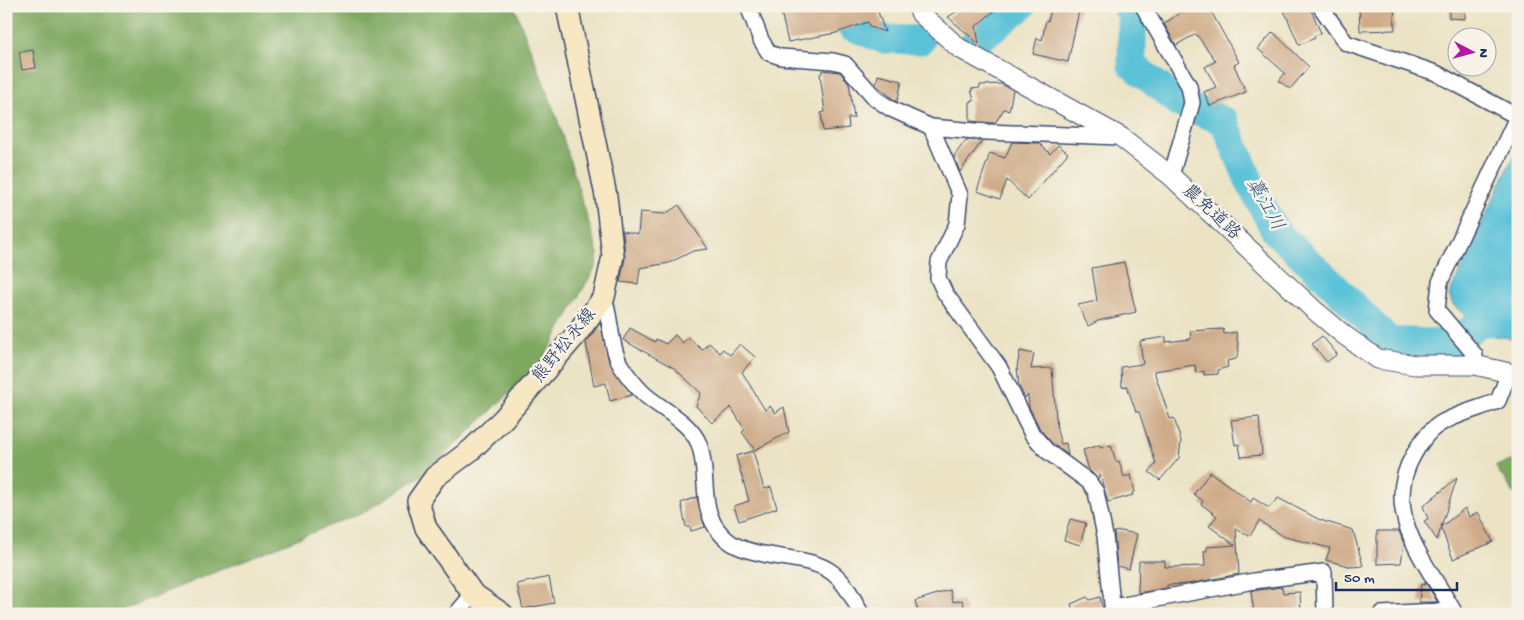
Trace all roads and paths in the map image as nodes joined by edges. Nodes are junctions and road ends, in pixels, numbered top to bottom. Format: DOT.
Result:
graph roads {
  1 [pos="566,6"];
  2 [pos="748,6"];
  3 [pos="917,6"];
  4 [pos="1143,6"];
  5 [pos="1320,6"];
  6 [pos="1518,117"];
  7 [pos="931,127"];
  8 [pos="1121,137"];
  9 [pos="1171,176"];
  10 [pos="604,297"];
  11 [pos="1475,365"];
  12 [pos="1513,374"];
  13 [pos="473,594"];
  14 [pos="1113,611"];
  15 [pos="456,614"];
  16 [pos="502,614"];
  17 [pos="861,614"];
  18 [pos="1325,614"];
  19 [pos="1381,614"];
  1 -- 10 [label="main road, 熊野松永線"];
  2 -- 7 [label="street"];
  3 -- 8 [label="street, 農免道路"];
  4 -- 9 [label="street"];
  5 -- 6 [label="street"];
  6 -- 11 [label="street"];
  7 -- 8 [label="street"];
  7 -- 14 [label="street"];
  8 -- 9 [label="street, 農免道路"];
  9 -- 11 [label="street, 農免道路"];
  10 -- 13 [label="main road, 熊野松永線"];
  10 -- 17 [label="street"];
  11 -- 12 [label="street, 農免道路"];
  12 -- 19 [label="street"];
  13 -- 15 [label="street"];
  13 -- 16 [label="main road, 熊野松永線"];
  14 -- 18 [label="street"];
}
